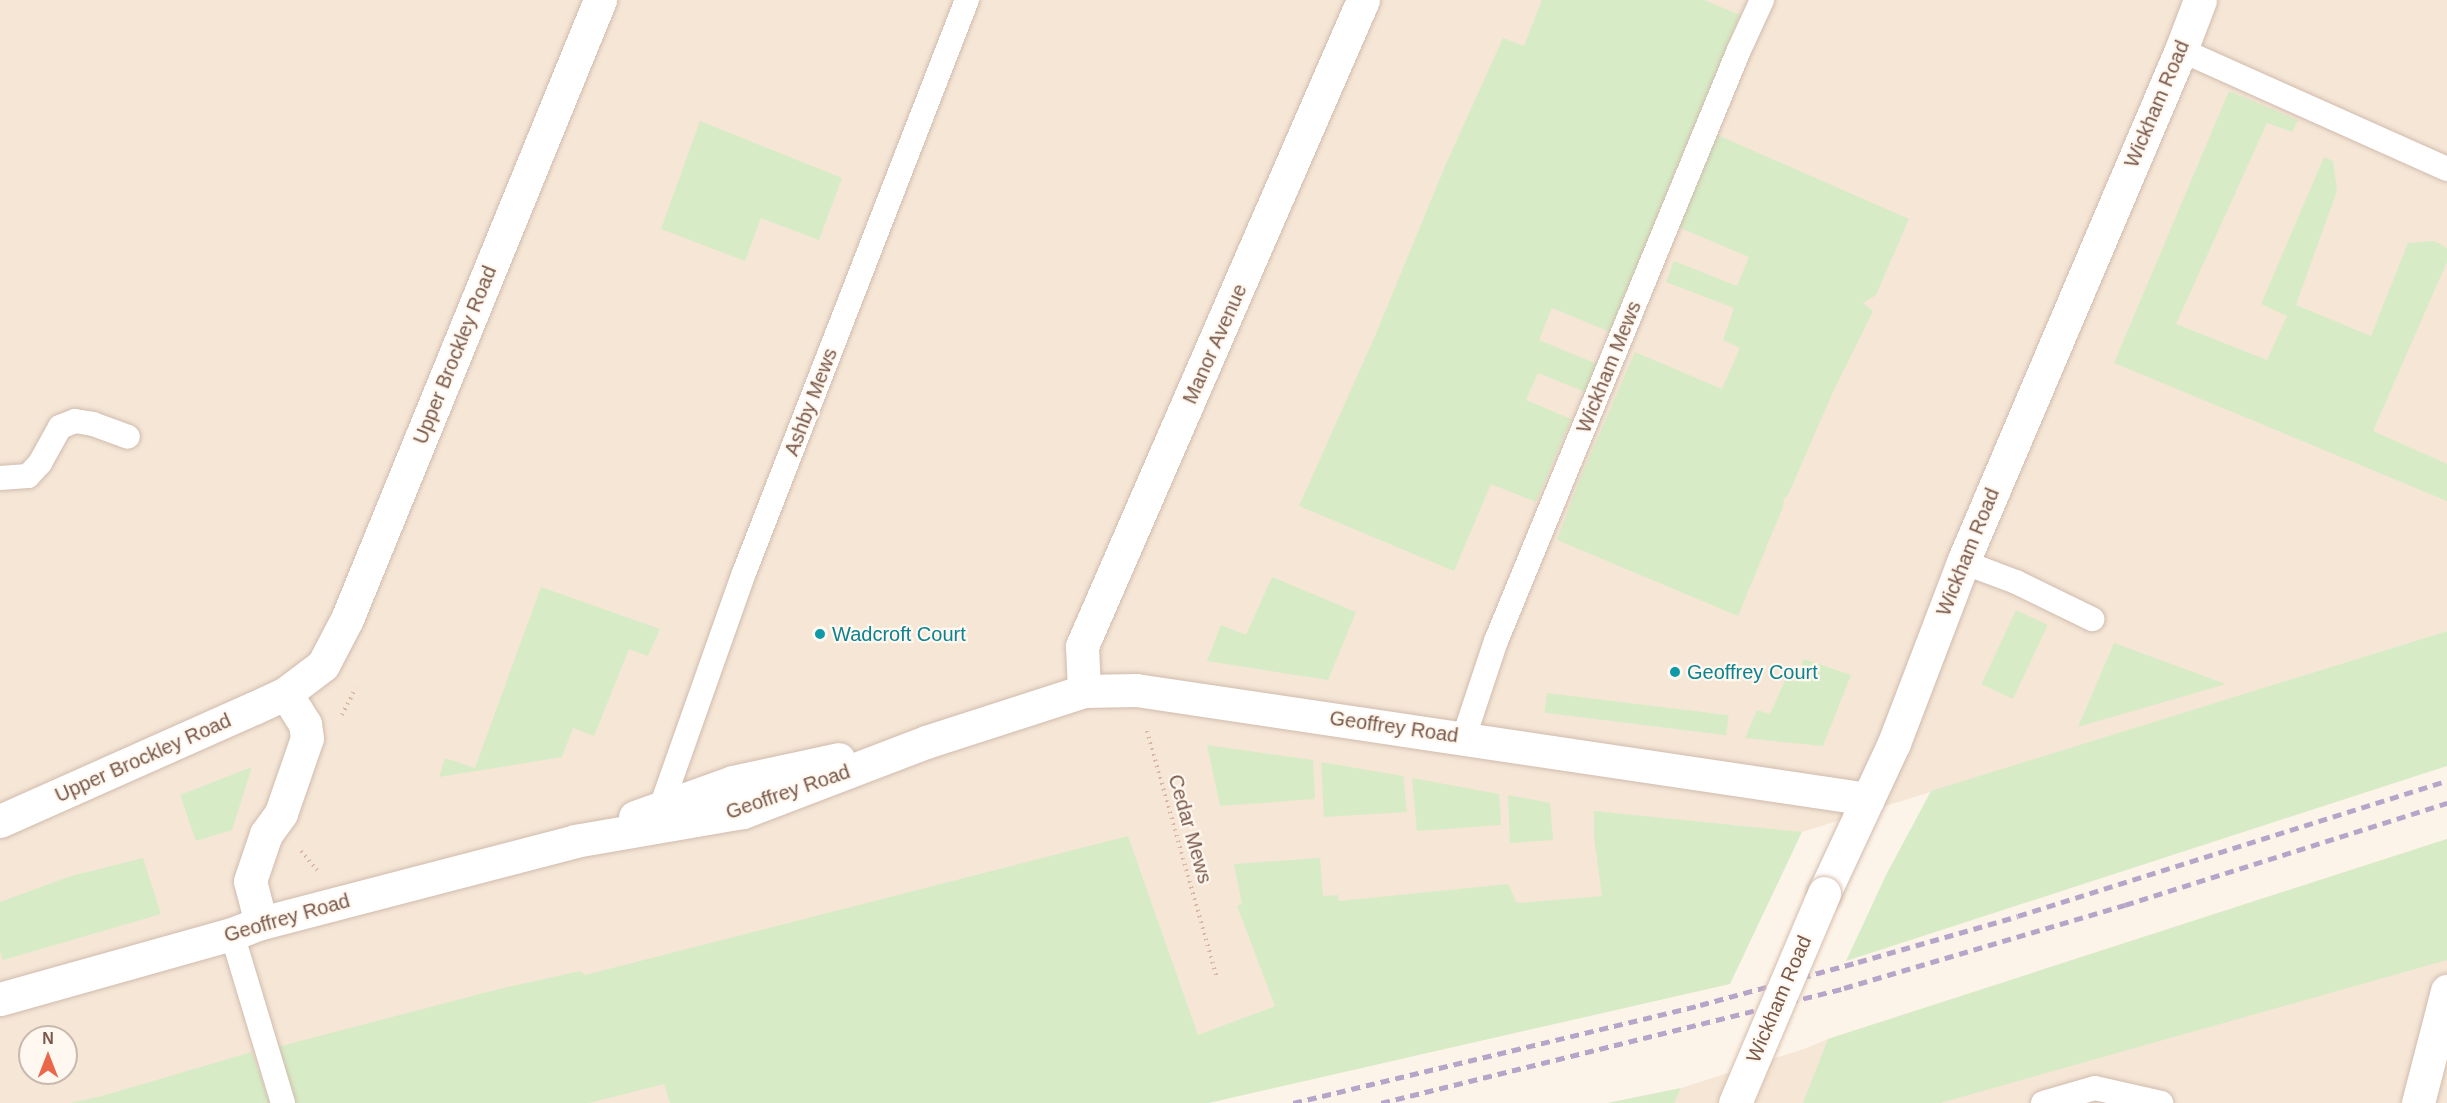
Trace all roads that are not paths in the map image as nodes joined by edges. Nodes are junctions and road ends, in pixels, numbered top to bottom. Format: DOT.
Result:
graph roads {
  1 [pos="600,0"];
  2 [pos="967,0"];
  3 [pos="1363,0"];
  4 [pos="1762,0"];
  5 [pos="2200,0"];
  6 [pos="2181,50"];
  7 [pos="2447,169"];
  8 [pos="128,437"];
  9 [pos="0,478"];
  10 [pos="1963,562"];
  11 [pos="2092,619"];
  12 [pos="1084,690"];
  13 [pos="286,693"];
  14 [pos="1464,737"];
  15 [pos="926,742"];
  16 [pos="1868,799"];
  17 [pos="661,807"];
  18 [pos="0,821"];
  19 [pos="575,841"];
  20 [pos="247,929"];
  21 [pos="2447,990"];
  22 [pos="0,999"];
  23 [pos="283,1103"];
  24 [pos="1735,1103"];
  25 [pos="2043,1103"];
  26 [pos="2161,1103"];
  27 [pos="2418,1103"];
  1 -- 13 [label="street, Upper Brockley Road"];
  2 -- 17 [label="lane, Ashby Mews"];
  3 -- 12 [label="street, Manor Avenue"];
  4 -- 14 [label="lane, Wickham Mews"];
  5 -- 6 [label="street, Wickham Road"];
  6 -- 7 [label="lane"];
  6 -- 10 [label="street, Wickham Road"];
  8 -- 9 [label="lane"];
  10 -- 11 [label="lane"];
  10 -- 16 [label="street, Wickham Road"];
  12 -- 14 [label="street, Geoffrey Road"];
  12 -- 15 [label="street, Geoffrey Road"];
  13 -- 18 [label="street, Upper Brockley Road"];
  13 -- 20 [label="street"];
  14 -- 16 [label="street, Geoffrey Road"];
  15 -- 17 [label="street, Geoffrey Road"];
  15 -- 19 [label="street, Geoffrey Road"];
  16 -- 24 [label="street, Wickham Road, bridge"];
  17 -- 19 [label="street, Geoffrey Road"];
  19 -- 20 [label="street, Geoffrey Road"];
  20 -- 22 [label="street, Geoffrey Road"];
  20 -- 23 [label="lane"];
  21 -- 27 [label="street"];
  25 -- 26 [label="lane"];
}
